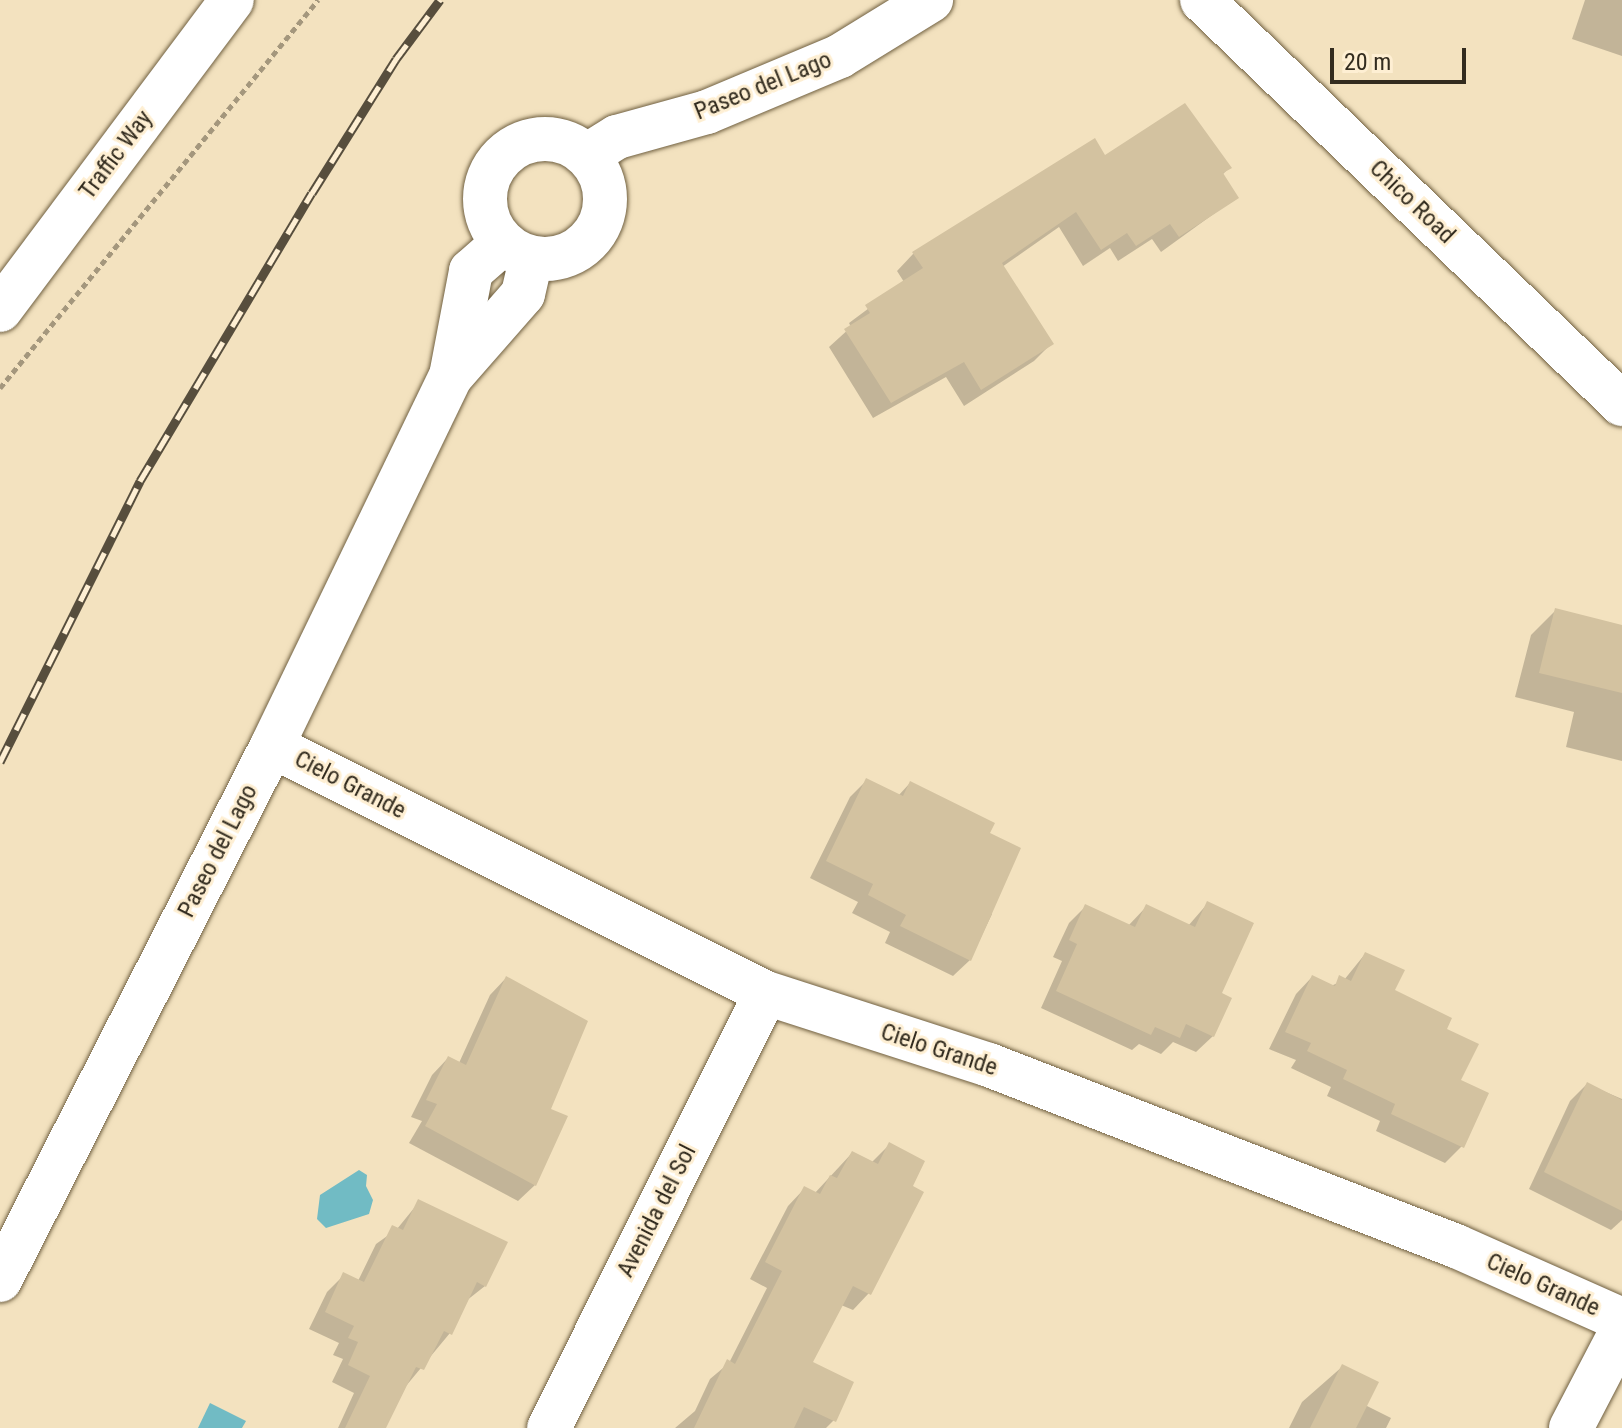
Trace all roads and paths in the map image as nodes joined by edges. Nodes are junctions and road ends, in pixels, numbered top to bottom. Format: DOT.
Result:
graph roads {
  1 [pos="232,0"];
  2 [pos="318,0"];
  3 [pos="931,0"];
  4 [pos="1202,0"];
  5 [pos="588,155"];
  6 [pos="517,251"];
  7 [pos="0,310"];
  8 [pos="0,388"];
  9 [pos="1622,404"];
  10 [pos="272,746"];
  11 [pos="766,993"];
  12 [pos="0,1280"];
  13 [pos="1622,1320"];
  14 [pos="1622,1330"];
  15 [pos="549,1428"];
  16 [pos="1571,1428"];
  1 -- 7 [label="street, Traffic Way"];
  2 -- 8 [label="path"];
  3 -- 5 [label="street, Paseo del Lago"];
  4 -- 9 [label="street, Chico Road"];
  5 -- 6 [label="street"];
  5 -- 6 [label="street"];
  6 -- 10 [label="street, Paseo del Lago"];
  10 -- 11 [label="street, Cielo Grande"];
  10 -- 12 [label="street, Paseo del Lago"];
  11 -- 13 [label="street, Cielo Grande"];
  11 -- 15 [label="street, Avenida del Sol"];
  14 -- 16 [label="street"];
}
